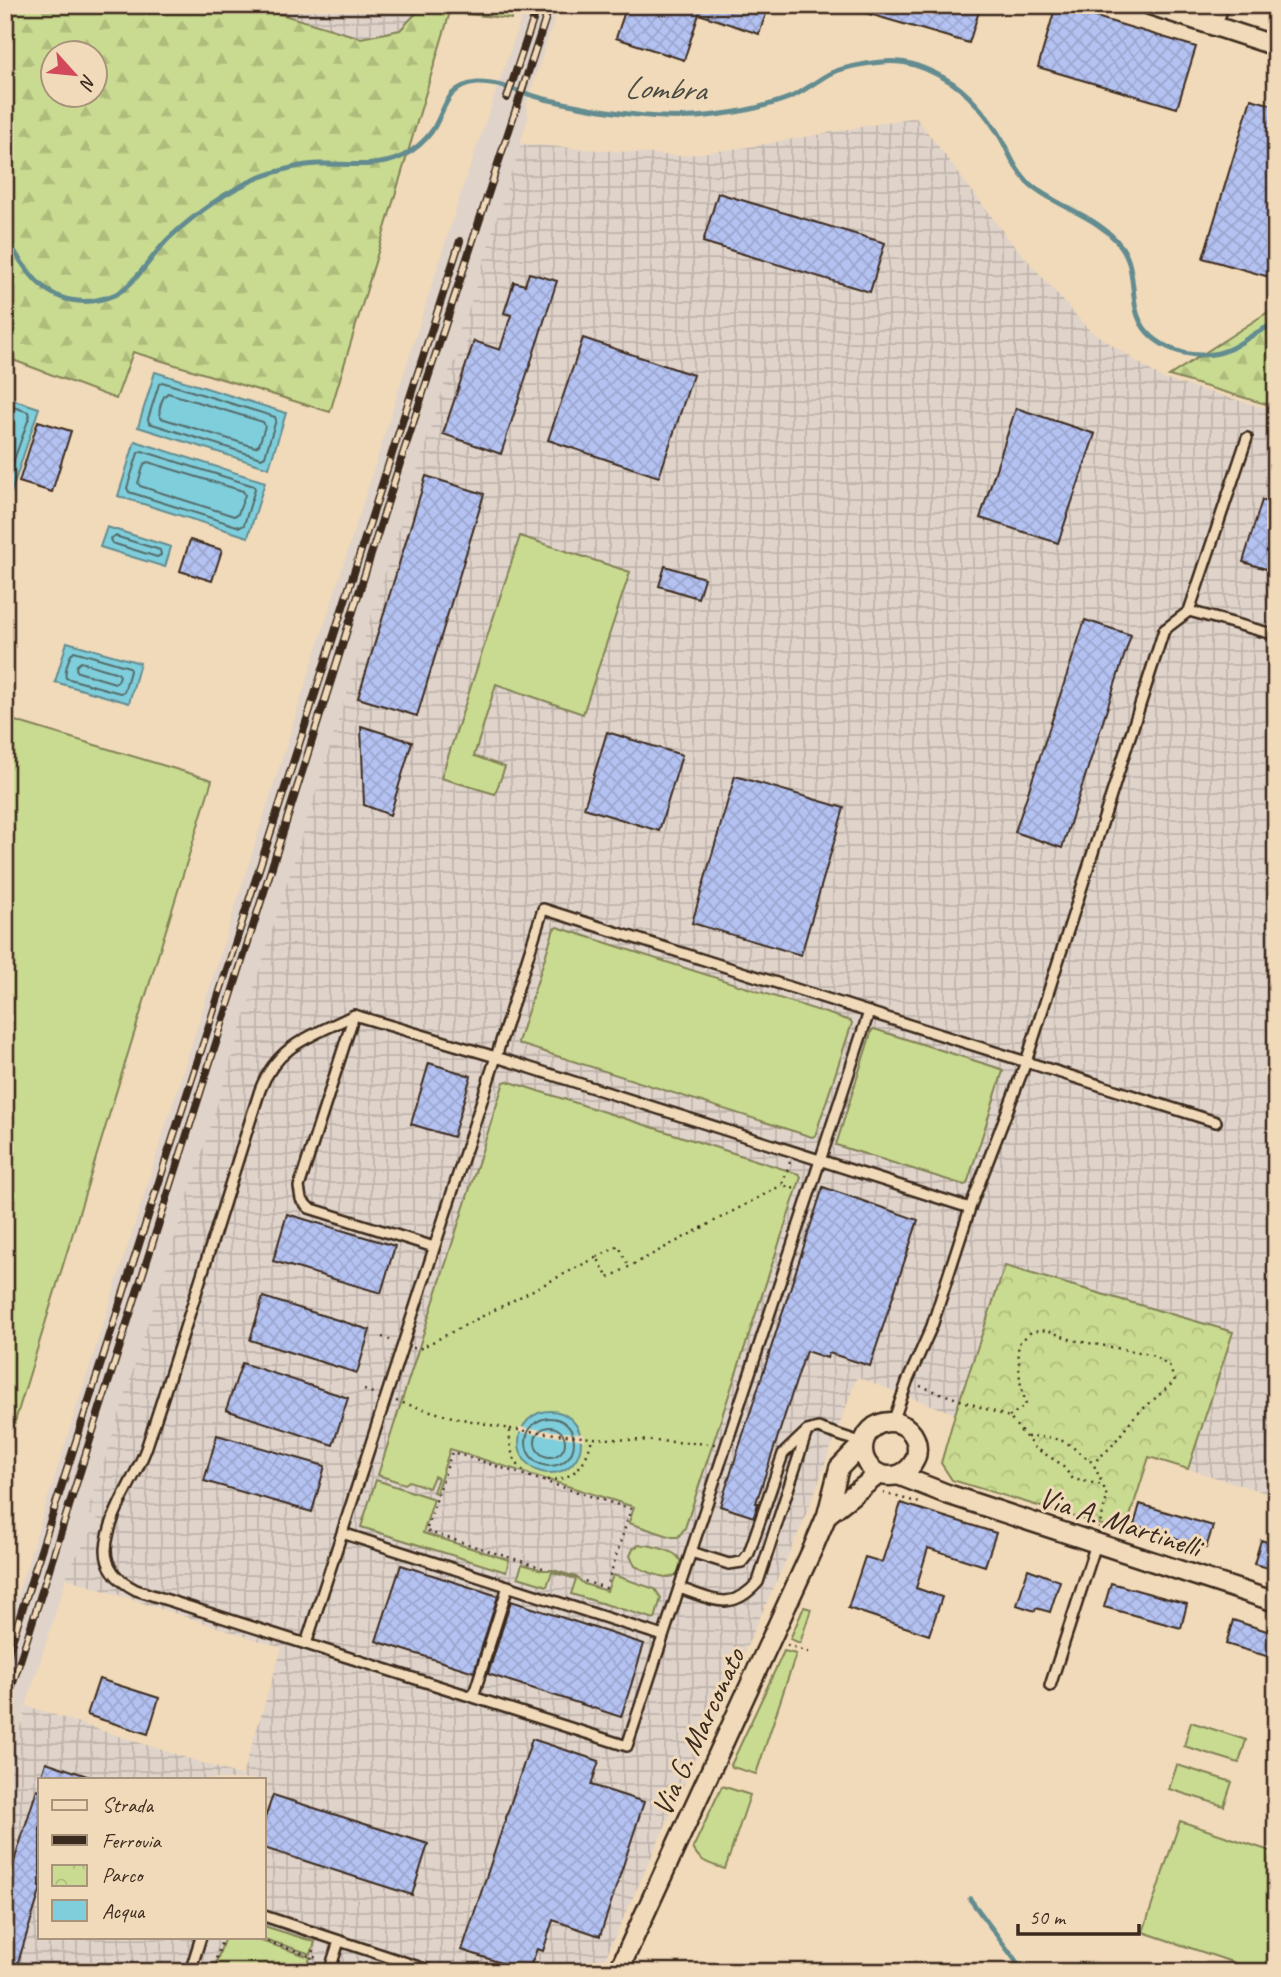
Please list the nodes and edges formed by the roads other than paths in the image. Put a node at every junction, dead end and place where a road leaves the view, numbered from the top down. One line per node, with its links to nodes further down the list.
1 (1150, 5): 3 (street)
2 (1219, 5): 3 (street)
3 (1212, 25): 4 (street)
4 (1276, 46)
5 (1247, 438): 6 (lane)
6 (1189, 611): 7 (lane); 11 (lane)
7 (1276, 635)
8 (869, 1012): 10 (lane); 11 (lane); 13 (lane)
9 (354, 1015): 10 (lane); 15 (lane); 31 (lane)
10 (496, 1057): 13 (lane); 15 (lane)
11 (1026, 1062): 12 (lane); 14 (lane)
12 (1216, 1122)
13 (820, 1160): 14 (lane); 26 (lane)
14 (970, 1208): 16 (lane)
15 (434, 1247): 24 (lane)
16 (893, 1422): 18 (street); 19 (street)
17 (807, 1432): 18 (lane); 26 (lane); 28 (lane)
18 (863, 1443): 21 (street); 23 (street, Via G. Marconato)
19 (915, 1459): 20 (street); 22 (street, Via A. Martinelli)
20 (898, 1475): 21 (street); 22 (street, Via A. Martinelli)
21 (879, 1483): 23 (street, Via G. Marconato)
22 (947, 1494): 25 (street, Via A. Martinelli)
23 (827, 1514): 40 (street, Via G. Marconato)
24 (342, 1533): 27 (lane); 31 (lane)
25 (1096, 1544): 29 (street, Via A. Martinelli); 32 (lane)
26 (691, 1552): 28 (lane)
27 (508, 1586): 30 (lane); 33 (lane)
28 (679, 1588): 30 (lane)
29 (1276, 1602)
30 (663, 1636): 33 (lane)
31 (306, 1644): 33 (lane)
32 (1050, 1686)
33 (472, 1697)
34 (266, 1917): 36 (lane)
35 (201, 1938): 38 (lane)
36 (339, 1941): 37 (lane); 39 (lane)
37 (330, 1967)
38 (190, 1972)
39 (434, 1972)
40 (618, 1972)

